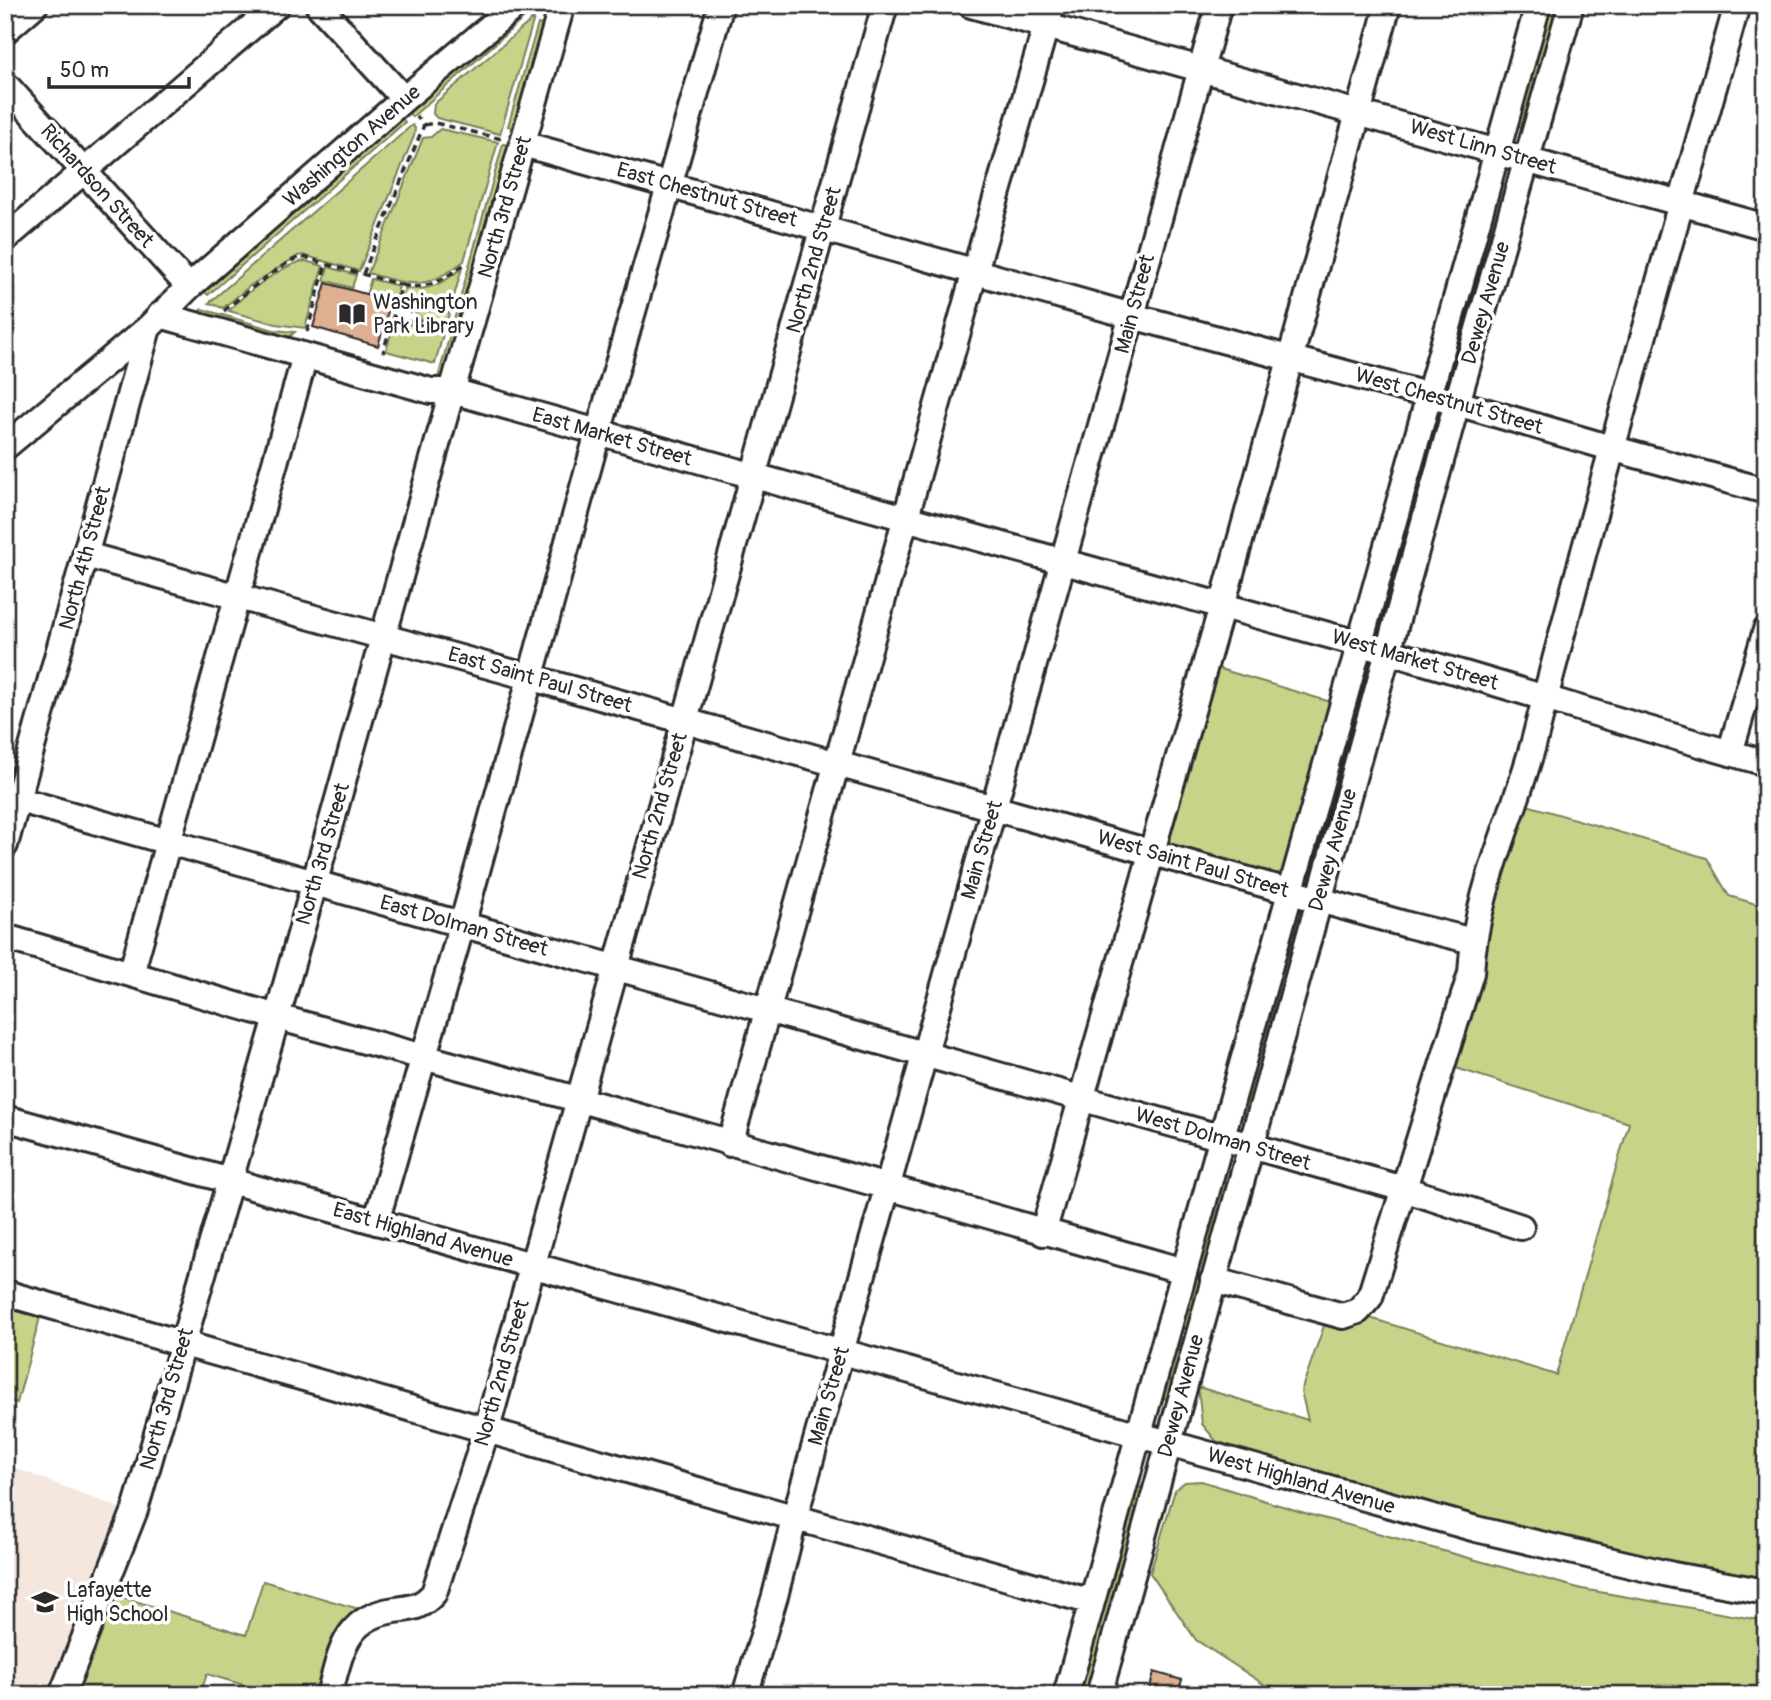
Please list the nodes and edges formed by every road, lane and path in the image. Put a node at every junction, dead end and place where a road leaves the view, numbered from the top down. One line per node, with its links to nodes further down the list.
1 (35, 5): 15 (street)
2 (277, 5): 24 (street)
3 (318, 5): 18 (street)
4 (516, 5): 18 (street, Washington Avenue)
5 (562, 5): 21 (street, North 3rd Street)
6 (722, 5): 25 (street)
7 (886, 5): 28 (street, North 2nd Street)
8 (971, 5): 14 (street, West Linn Street)
9 (1219, 5): 16 (street, Main Street)
10 (1388, 5): 19 (street)
11 (1538, 5): 22 (street, Dewey Avenue)
12 (1571, 5): 23 (street, Dewey Avenue)
13 (1737, 5): 26 (street)
14 (1049, 16): 16 (street, West Linn Street); 32 (street)
15 (5, 31)
16 (1201, 69): 19 (street, West Linn Street); 38 (street, Main Street)
17 (5, 84): 24 (street, Richardson Street)
18 (410, 108): 20 (path); 35 (street, Washington Avenue)
19 (1358, 112): 22 (street, West Linn Street); 45 (street)
20 (424, 125): 21 (path); 33 (path)
21 (512, 142): 25 (street, East Chestnut Street); 46 (street, North 3rd Street)
22 (1498, 150): 23 (street, West Linn Street); 47 (street, Dewey Avenue)
23 (1527, 159): 26 (street, West Linn Street); 48 (street, Dewey Avenue)
24 (83, 170): 29 (street); 35 (street, Richardson Street)
25 (670, 185): 28 (street, East Chestnut Street); 49 (street)
26 (1682, 202): 27 (street, West Linn Street); 51 (street)
27 (1766, 227)
28 (823, 228): 32 (street, East Chestnut Street); 52 (street, North 2nd Street)
29 (5, 239)
30 (466, 263): 34 (path)
31 (326, 264): 33 (path); 37 (path); 43 (path)
32 (975, 271): 38 (street, East Chestnut Street); 54 (street)
33 (363, 274): 34 (path)
34 (402, 285): 36 (path)
35 (189, 287): 40 (street)
36 (398, 297): 39 (path); 41 (path)
37 (223, 312)
38 (1132, 316): 45 (street, West Chestnut Street); 56 (street, Main Street)
39 (393, 317): 41 (path); 44 (path)
40 (154, 321): 43 (street, East Market Street); 50 (street); 55 (street, North 4th Street)
41 (424, 326): 42 (path)
42 (447, 332)
43 (306, 344): 46 (street, East Market Street); 57 (street)
44 (383, 353)
45 (1289, 356): 47 (street, West Chestnut Street); 58 (street)
46 (452, 391): 49 (street, East Market Street); 60 (street, North 3rd Street)
47 (1429, 395): 48 (street, West Chestnut Street); 61 (street, Dewey Avenue)
48 (1457, 402): 51 (street, West Chestnut Street); 62 (street, Dewey Avenue)
49 (598, 433): 52 (street, East Market Street); 63 (street)
50 (5, 447)
51 (1611, 448): 53 (street, West Chestnut Street); 64 (street)
52 (753, 477): 54 (street, East Market Street); 65 (street, North 2nd Street)
53 (1766, 491)
54 (905, 519): 56 (street, East Market Street); 68 (street)
55 (86, 555): 57 (street, East Saint Paul Street); 69 (street, North 4th Street)
56 (1064, 561): 58 (street, West Market Street); 70 (street, Main Street)
57 (238, 596): 60 (street, East Saint Paul Street); 71 (street)
58 (1222, 606): 61 (street, West Market Street); 73 (street)
59 (1766, 630): 66 (street)
60 (384, 636): 63 (street, East Saint Paul Street); 74 (street, North 3rd Street)
61 (1359, 643): 62 (street, West Market Street); 75 (street, Dewey Avenue)
62 (1389, 652): 64 (street, West Market Street); 76 (street, Dewey Avenue)
63 (529, 677): 65 (street, East Saint Paul Street); 77 (street)
64 (1545, 698): 66 (street, West Market Street); 79 (street)
65 (684, 721): 68 (street, East Saint Paul Street); 80 (street, North 2nd Street)
66 (1730, 752): 67 (street, West Market Street)
67 (1766, 762)
68 (836, 765): 70 (street, East Saint Paul Street); 82 (street)
69 (12, 798): 71 (street, East Dolman Street); 72 (street, North 4th Street)
70 (994, 808): 73 (street, West Saint Paul Street); 84 (street, Main Street)
71 (167, 842): 74 (street, East Dolman Street); 81 (street)
72 (5, 845)
73 (1150, 852): 75 (street, West Saint Paul Street); 86 (street)
74 (315, 883): 77 (street, East Dolman Street); 83 (street, North 3rd Street)
75 (1289, 891): 76 (street, West Saint Paul Street); 89 (street, Dewey Avenue)
76 (1319, 900): 79 (street, West Saint Paul Street); 91 (street, Dewey Avenue)
77 (462, 925): 80 (street, East Dolman Street); 85 (street)
78 (5, 937): 81 (street)
79 (1473, 941): 94 (street)
80 (615, 969): 82 (street, East Dolman Street); 87 (street, North 2nd Street)
81 (131, 974): 83 (street)
82 (767, 1011): 84 (street, East Dolman Street); 90 (street)
83 (277, 1017): 85 (street); 92 (street, North 3rd Street)
84 (924, 1055): 86 (street, West Dolman Street); 93 (street, Main Street)
85 (422, 1057): 87 (street); 95 (street)
86 (1080, 1098): 89 (street, West Dolman Street); 97 (street)
87 (577, 1099): 90 (street); 98 (street, North 2nd Street)
88 (5, 1118): 92 (street, East Highland Avenue)
89 (1221, 1139): 91 (street, West Dolman Street); 99 (street, Dewey Avenue)
90 (730, 1144): 93 (street)
91 (1250, 1147): 94 (street, West Dolman Street); 100 (street, Dewey Avenue)
92 (230, 1181): 95 (street, East Highland Avenue); 102 (street, North 3rd Street)
93 (887, 1188): 97 (street); 103 (street, Main Street)
94 (1404, 1189): 96 (street, West Dolman Street); 100 (street)
95 (376, 1222): 98 (street, East Highland Avenue)
96 (1521, 1227)
97 (1043, 1233): 99 (street)
98 (532, 1265): 103 (street, East Highland Avenue); 104 (street, North 2nd Street)
99 (1184, 1271): 105 (street, Dewey Avenue)
100 (1213, 1280): 106 (street, Dewey Avenue)
101 (5, 1293): 102 (street)
102 (182, 1345): 104 (street); 110 (street, North 3rd Street)
103 (841, 1353): 105 (street, West Highland Avenue); 107 (street, Main Street)
104 (486, 1432): 107 (street); 111 (street, North 2nd Street)
105 (1137, 1435): 106 (street, West Highland Avenue); 109 (street, Dewey Avenue)
106 (1167, 1444): 108 (street, West Highland Avenue); 114 (street, Dewey Avenue)
107 (795, 1516): 109 (street); 112 (street, Main Street)
108 (1766, 1592)
109 (1092, 1602): 113 (street, Dewey Avenue)
110 (62, 1695)
111 (329, 1695)
112 (744, 1695)
113 (1066, 1695)
114 (1099, 1695)

